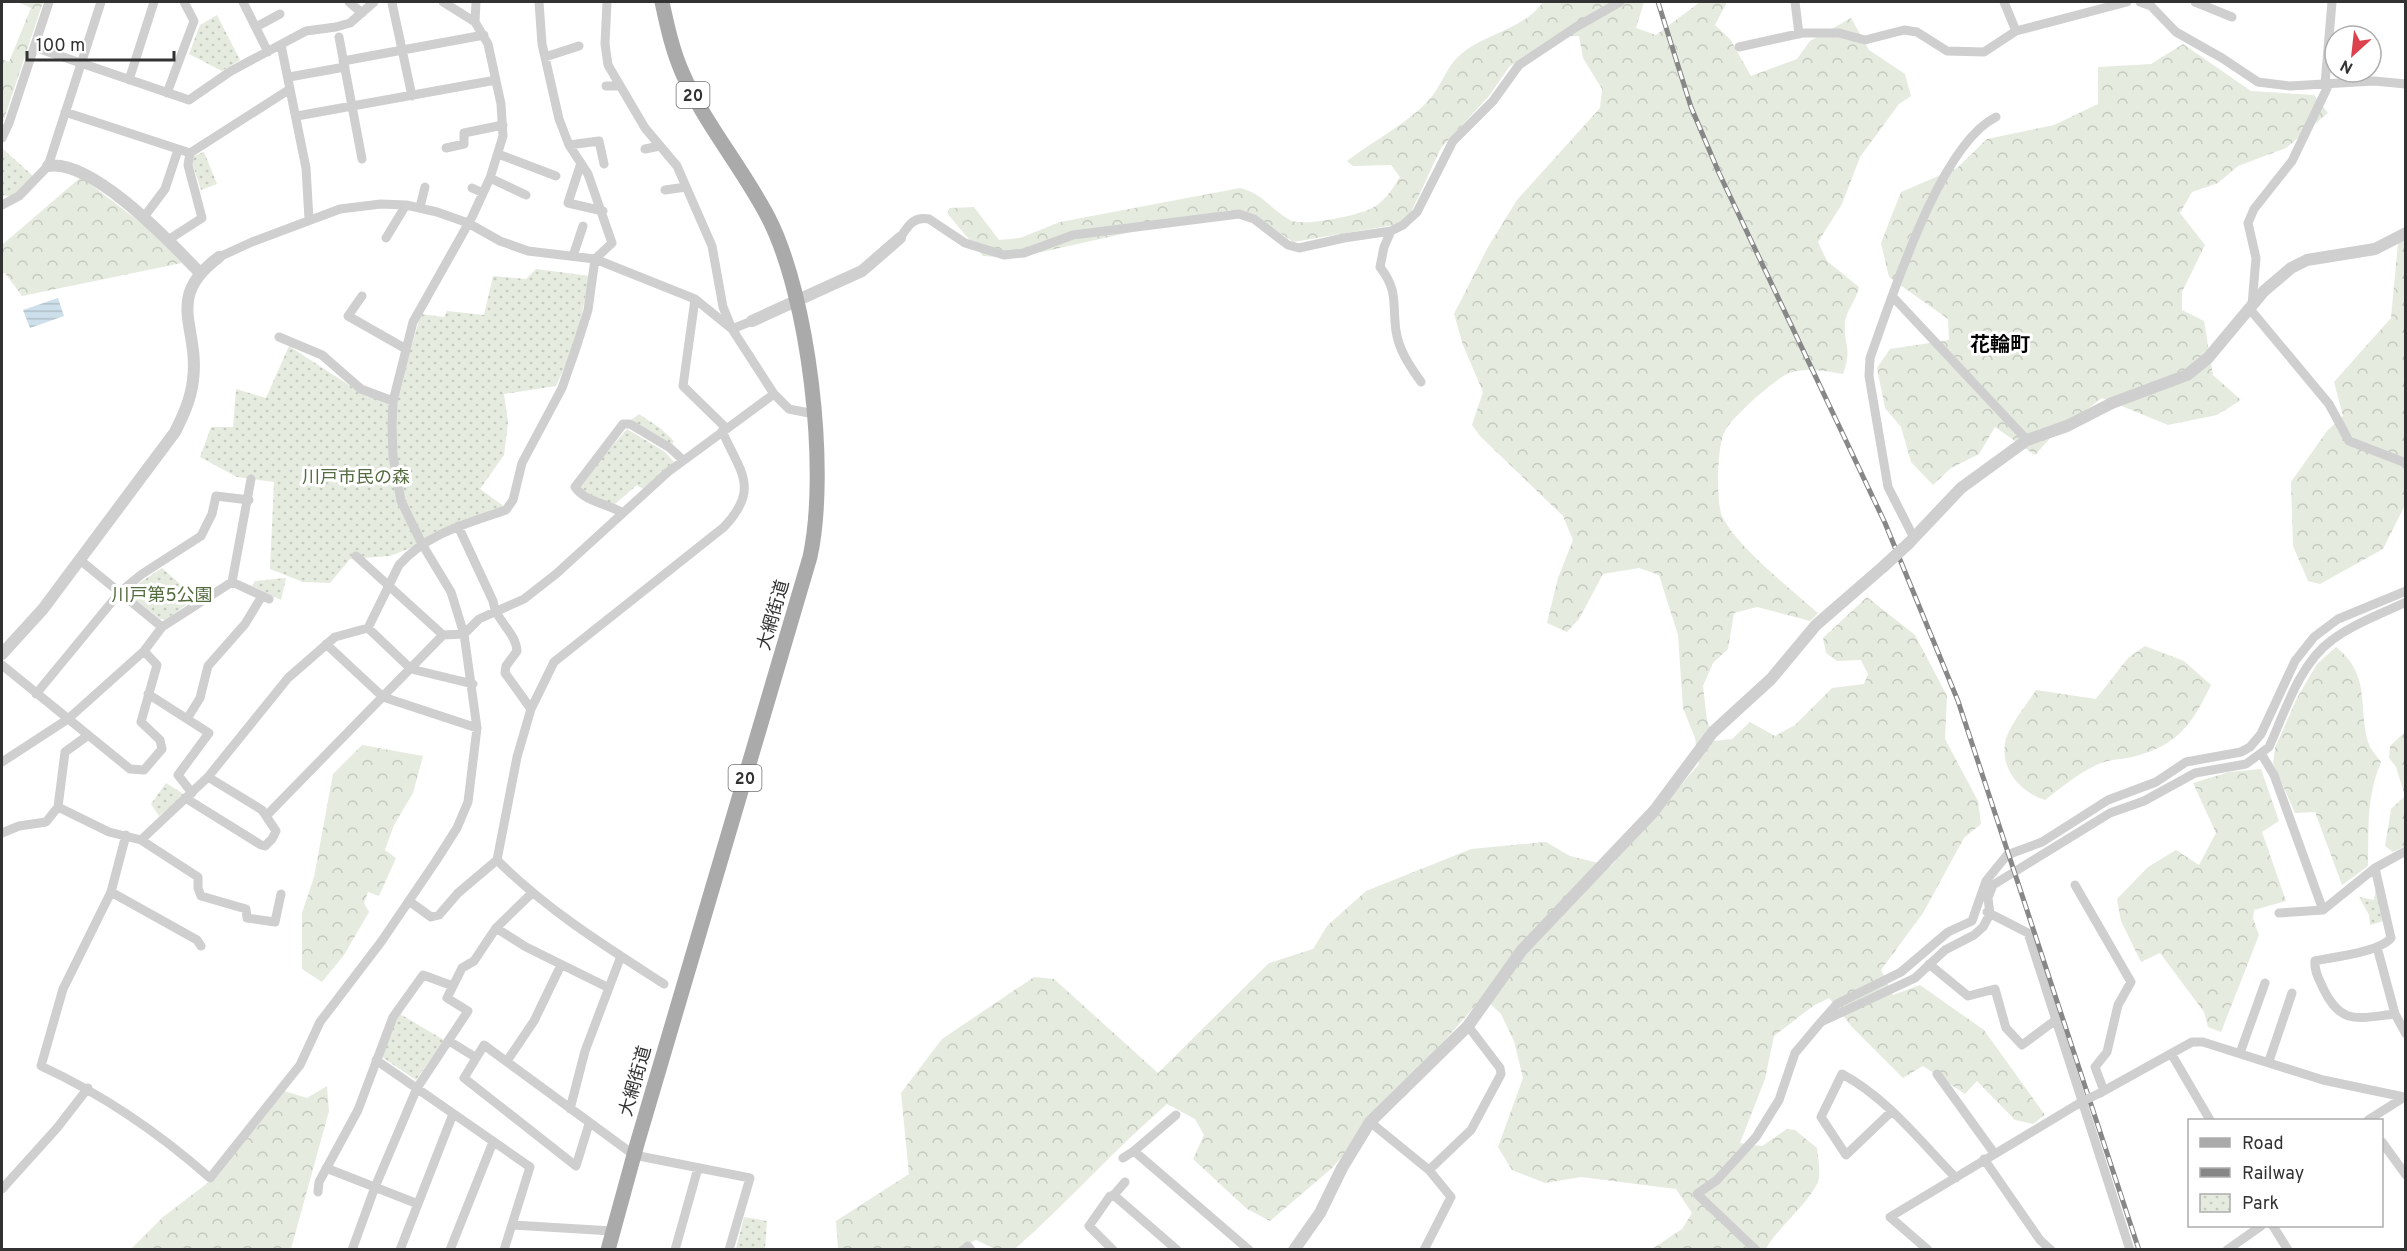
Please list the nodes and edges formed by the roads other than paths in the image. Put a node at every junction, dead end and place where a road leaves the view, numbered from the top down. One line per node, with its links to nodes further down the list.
1 (49, 2): 34 (street)
2 (101, 2): 39 (street)
3 (154, 2): 42 (street)
4 (184, 2): 50 (street)
5 (243, 2): 27 (street)
6 (349, 2): 22 (street)
7 (374, 2): 22 (street)
8 (443, 2): 25 (street)
9 (476, 2): 25 (street)
10 (539, 2): 38 (street)
11 (607, 2): 48 (street)
12 (662, 2): 97 (main road, 大網街道 / 20)
13 (1620, 2): 85 (street)
14 (1795, 2): 29 (street)
15 (2004, 2): 28 (street)
16 (2127, 2): 28 (street)
17 (2140, 2): 21 (street)
18 (2195, 2): 24 (street)
19 (2332, 2): 26 (street)
20 (392, 3): 36 (street)
21 (2154, 4): 45 (street)
22 (362, 13): 32 (street)
23 (280, 14): 27 (street)
24 (2232, 17)
25 (475, 22): 30 (street)
26 (2331, 24)
27 (256, 27): 37 (street)
28 (2016, 31): 29 (street)
29 (1799, 34): 35 (street)
30 (484, 35): 36 (street); 43 (street)
31 (339, 37): 40 (street)
32 (281, 45): 37 (street); 41 (street)
33 (579, 46): 38 (street)
34 (34, 47): 39 (street); 57 (street)
35 (1739, 47)
36 (402, 50): 40 (street); 51 (street)
37 (268, 52): 50 (street)
38 (545, 57): 58 (street)
39 (81, 64): 42 (street); 53 (street)
40 (344, 64): 41 (street); 52 (street)
41 (288, 77): 49 (street)
42 (129, 80): 50 (street)
43 (496, 80): 51 (street); 56 (street)
44 (2383, 82): 46 (street)
45 (2327, 84): 98 (street)
46 (2406, 84)
47 (606, 86): 48 (street)
48 (619, 86): 59 (street)
49 (291, 89): 54 (street); 63 (street)
50 (167, 93)
51 (412, 96): 52 (street)
52 (352, 107): 54 (street); 65 (street)
53 (65, 112): 62 (street); 68 (street)
54 (297, 116): 82 (street)
55 (1996, 117): 95 (street)
56 (503, 125): 60 (street); 64 (street)
57 (2, 138)
58 (569, 145): 66 (street); 67 (street)
59 (660, 146): 61 (street); 72 (street)
60 (446, 148)
61 (645, 149)
62 (178, 150): 63 (street); 81 (street)
63 (190, 153): 89 (street)
64 (498, 154): 69 (street); 70 (street)
65 (362, 159)
66 (580, 163): 80 (street); 80 (street)
67 (604, 164)
68 (48, 165): 78 (street); 81 (street)
69 (556, 176)
70 (489, 178): 75 (street); 76 (street)
71 (425, 187): 79 (street)
72 (686, 187): 74 (street); 100 (street)
73 (472, 188): 75 (street)
74 (664, 190)
75 (483, 193): 83 (street)
76 (526, 195)
77 (406, 205): 79 (street); 82 (street); 87 (street)
78 (2, 206)
79 (420, 207): 83 (street)
80 (603, 211): 92 (street)
81 (144, 218): 89 (street)
82 (309, 219): 91 (street)
83 (468, 223): 90 (street); 102 (street)
84 (583, 226): 90 (street)
85 (1391, 231): 88 (street); 103 (street)
86 (2406, 233): 98 (street)
87 (386, 238)
88 (900, 238): 97 (street)
89 (168, 240): 93 (street)
90 (573, 256): 92 (street)
91 (219, 257): 93 (street)
92 (595, 259): 96 (street); 114 (street)
93 (200, 273): 118 (street)
94 (362, 296): 102 (street)
95 (1893, 297): 108 (street); 115 (street)
96 (695, 299): 100 (street); 107 (street)
97 (796, 299): 99 (street); 106 (main road, 大網街道 / 20)
98 (2250, 307): 108 (street); 110 (street)
99 (752, 321): 100 (street)
100 (732, 329): 104 (street)
101 (279, 337): 105 (street)
102 (406, 349): 105 (street)
103 (1421, 382)
104 (774, 394): 106 (street); 107 (street)
105 (393, 401): 116 (street)
106 (814, 414): 205 (main road, 大網街道 / 20)
107 (724, 430): 109 (street); 138 (street)
108 (2027, 440): 115 (street)
109 (683, 460): 113 (street); 113 (street)
110 (2406, 463)
111 (251, 479): 112 (street)
112 (249, 500): 119 (street); 122 (street)
113 (623, 513): 124 (street)
114 (459, 526): 116 (street); 124 (street)
115 (1911, 540): 178 (street, bridge)
116 (422, 544): 120 (street); 127 (street)
117 (356, 556): 120 (street)
118 (80, 560): 122 (street); 131 (street)
119 (232, 582): 125 (street); 140 (street)
120 (390, 585): 126 (street); 128 (street)
121 (2406, 591): 160 (street)
122 (120, 592): 125 (street); 135 (street)
123 (2406, 602): 143 (street)
124 (494, 612): 127 (street); 138 (street)
125 (162, 627): 130 (street)
126 (368, 627): 129 (street); 133 (street)
127 (464, 634): 128 (street); 134 (street)
128 (443, 635): 133 (street)
129 (326, 644): 137 (street); 145 (street)
130 (144, 651): 136 (street); 139 (street)
131 (2, 654)
132 (2, 665): 135 (street)
133 (411, 669): 134 (street); 137 (street)
134 (473, 684): 141 (street)
135 (36, 694): 139 (street)
136 (148, 694): 140 (street); 142 (street)
137 (383, 697): 141 (street); 148 (street)
138 (531, 709): 153 (street)
139 (68, 719): 142 (street); 144 (street)
140 (187, 719): 146 (street)
141 (477, 728): 159 (street)
142 (87, 736): 147 (street)
143 (2262, 755): 161 (street); 163 (street)
144 (2, 762)
145 (208, 777): 146 (street); 148 (street)
146 (189, 796): 148 (street); 151 (street)
147 (58, 807): 149 (street); 150 (street)
148 (267, 814)
149 (2, 833)
150 (126, 835): 151 (street); 156 (street)
151 (141, 840): 157 (street)
152 (2406, 851): 154 (street)
153 (496, 860): 158 (street); 159 (street)
154 (2375, 868): 161 (street); 166 (street)
155 (2075, 885): 190 (street)
156 (111, 892): 165 (street); 188 (street)
157 (281, 894)
158 (531, 894): 164 (street); 167 (street)
159 (409, 901): 188 (street)
160 (1978, 908): 163 (street); 177 (street)
161 (2324, 910): 162 (street)
162 (2279, 913)
163 (1990, 914): 168 (street); 176 (street)
164 (496, 928): 169 (street); 172 (street)
165 (201, 946)
166 (2377, 947): 175 (street); 175 (street)
167 (621, 956): 171 (street); 173 (street)
168 (1929, 964): 176 (street); 177 (street)
169 (561, 965): 173 (street); 185 (street)
170 (2265, 983): 181 (street)
171 (664, 984)
172 (453, 986): 180 (street); 184 (street)
173 (607, 987): 193 (street)
174 (2292, 993): 186 (street)
175 (2395, 1014): 179 (street)
176 (2057, 1019): 192 (street)
177 (1821, 1022): 237 (street)
178 (1468, 1026): 199 (street); 211 (street)
179 (2406, 1034)
180 (449, 1041): 183 (street); 189 (street)
181 (2240, 1053): 182 (street); 186 (street)
182 (2172, 1055): 190 (street); 197 (street)
183 (475, 1058): 185 (street); 200 (street)
184 (376, 1060): 189 (street); 208 (street)
185 (507, 1061): 193 (street)
186 (2269, 1061): 191 (street)
187 (1937, 1074): 204 (street)
188 (88, 1088): 215 (street)
189 (417, 1088): 195 (street); 214 (street)
190 (2102, 1092): 192 (street, bridge)
191 (2405, 1097): 198 (street)
192 (2083, 1101): 204 (street); 240 (street)
193 (570, 1109): 200 (street)
194 (1892, 1111): 194 (street); 212 (street)
195 (453, 1113): 201 (street); 218 (street)
196 (1176, 1115): 203 (street)
197 (2209, 1119)
198 (2370, 1119)
199 (1370, 1122): 211 (street); 235 (street)
200 (589, 1124): 205 (street)
201 (493, 1142): 219 (street); 225 (street)
202 (2383, 1143): 210 (street)
203 (1134, 1150): 206 (street); 234 (street)
204 (1994, 1153): 207 (street)
205 (634, 1155): 209 (street); 222 (main road, 大網街道 / 20)
206 (1123, 1158)
207 (1984, 1159): 212 (street); 239 (street)
208 (326, 1167): 214 (street); 216 (street)
209 (698, 1168): 228 (street); 229 (street)
210 (2404, 1169)
211 (1429, 1170): 236 (street)
212 (1956, 1178): 238 (street)
213 (1125, 1182): 217 (street)
214 (375, 1187): 218 (street); 223 (street)
215 (2, 1190)
216 (318, 1192)
217 (1113, 1196): 232 (street); 233 (street)
218 (418, 1204): 224 (street)
219 (513, 1225): 222 (street); 226 (street)
220 (2260, 1227): 241 (street)
221 (2274, 1227): 242 (street)
222 (612, 1231): 227 (main road, 大網街道 / 20)
223 (352, 1250)
224 (400, 1250)
225 (450, 1250)
226 (504, 1250)
227 (608, 1250)
228 (675, 1250)
229 (729, 1250)
230 (963, 1250): 231 (street)
231 (971, 1250)
232 (1113, 1250)
233 (1177, 1250)
234 (1249, 1250)
235 (1294, 1250)
236 (1424, 1250)
237 (1756, 1250)
238 (1928, 1250)
239 (2051, 1250)
240 (2130, 1250)
241 (2227, 1250)
242 (2288, 1250)

